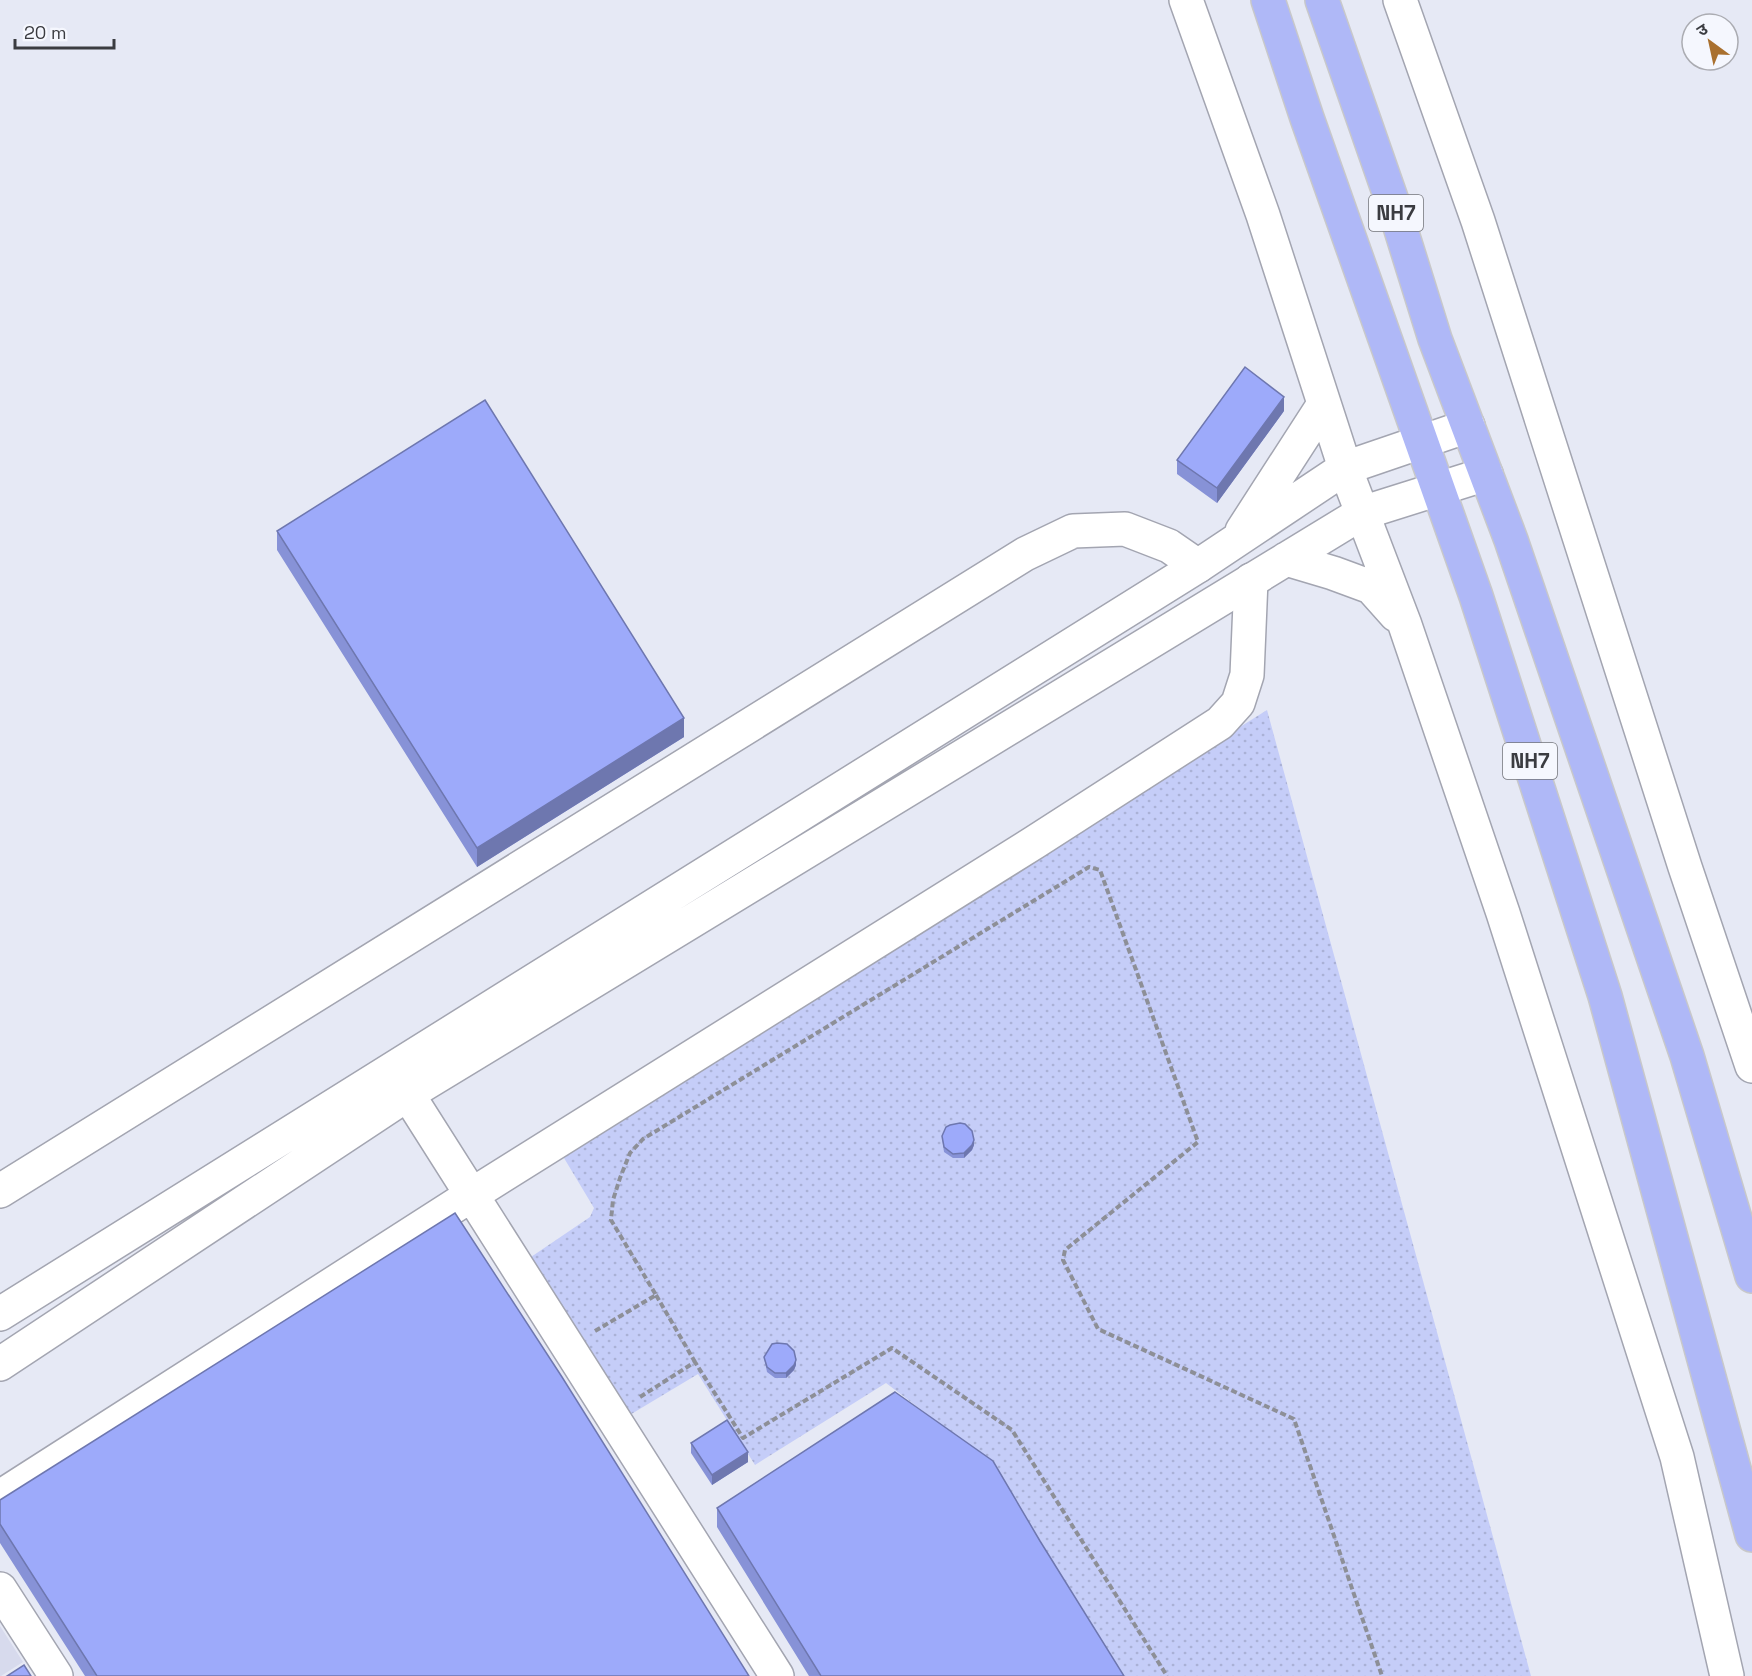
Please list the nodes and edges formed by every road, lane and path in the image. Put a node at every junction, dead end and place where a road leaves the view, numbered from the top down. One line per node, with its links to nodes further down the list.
1 (1186, 0): 5 (street)
2 (1268, 0): 7 (highway, NH7)
3 (1322, 0): 6 (highway, NH7)
4 (1400, 0): 17 (street)
5 (1324, 404): 8 (street); 12 (street)
6 (1468, 426): 7 (street); 9 (highway, NH7)
7 (1422, 441): 8 (street); 10 (highway, NH7)
8 (1345, 468): 11 (street); 12 (street)
9 (1486, 474): 10 (street); 21 (highway, NH7)
10 (1439, 490): 11 (street); 29 (highway, NH7)
11 (1362, 513): 13 (street); 16 (street)
12 (1236, 540): 14 (street)
13 (1286, 559): 15 (street); 16 (street)
14 (1198, 566): 18 (street); 19 (street)
15 (1251, 580): 18 (street); 20 (street)
16 (1405, 625): 35 (street)
17 (1752, 1066)
18 (400, 1082): 20 (street); 23 (street); 26 (street)
19 (0, 1191)
20 (473, 1194): 24 (street); 28 (street)
21 (1752, 1276)
22 (656, 1295): 24 (path); 25 (path); 34 (path)
23 (0, 1314)
24 (569, 1347): 27 (street)
25 (695, 1362): 27 (path); 33 (path)
26 (0, 1364)
27 (612, 1414): 32 (street)
28 (0, 1497)
29 (1752, 1535)
30 (0, 1589): 31 (street)
31 (56, 1676)
32 (777, 1676)
33 (1167, 1676)
34 (1382, 1676)
35 (1727, 1676)

